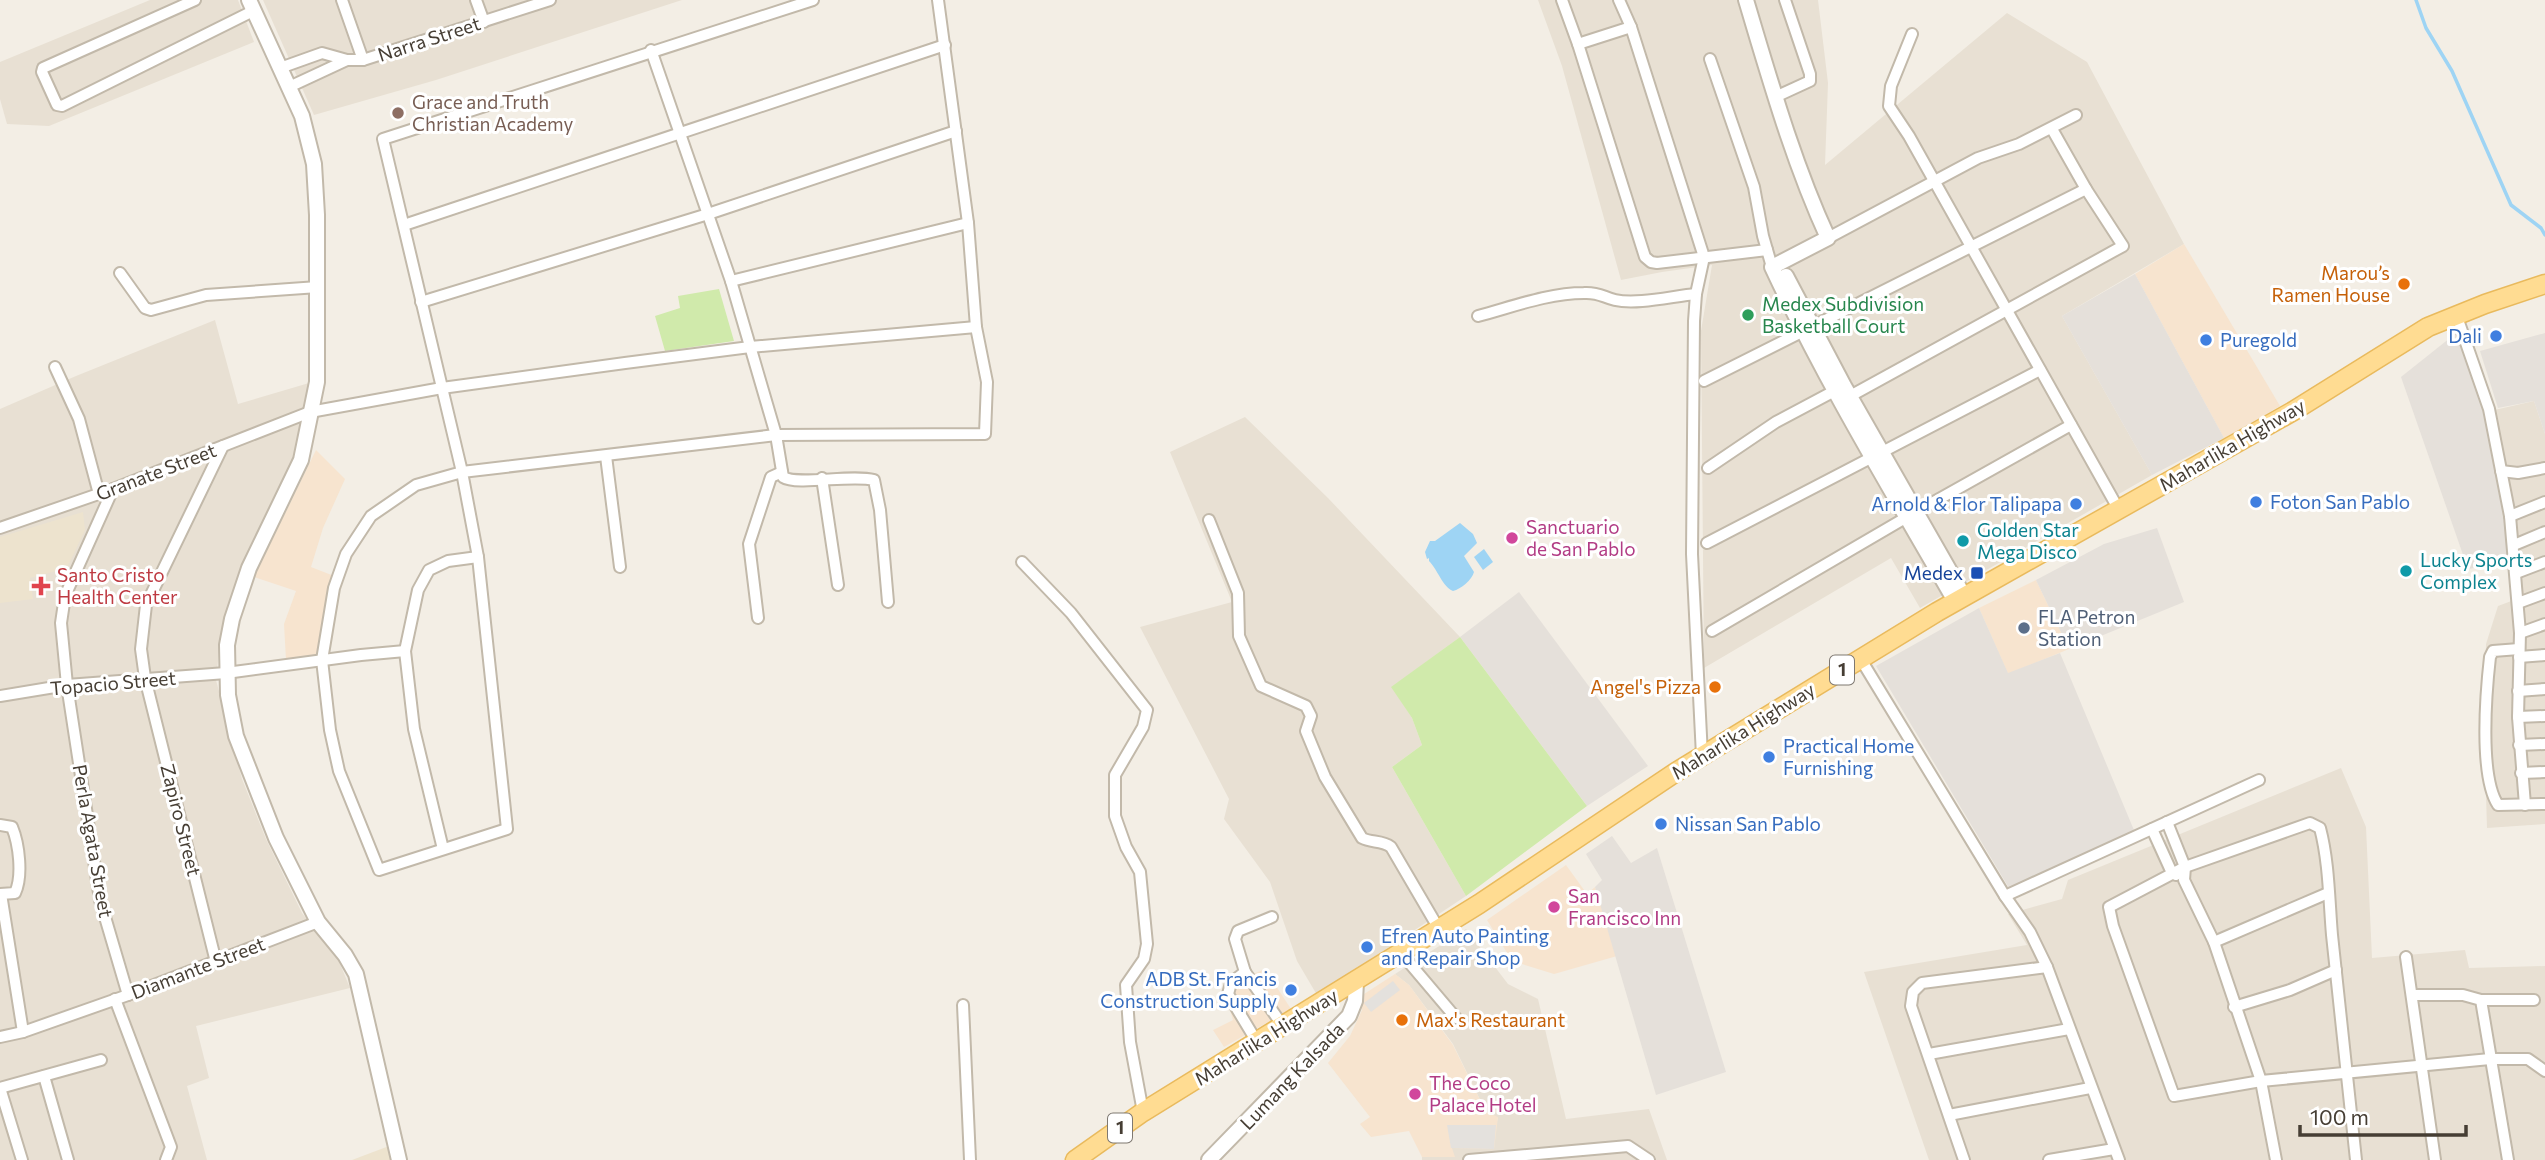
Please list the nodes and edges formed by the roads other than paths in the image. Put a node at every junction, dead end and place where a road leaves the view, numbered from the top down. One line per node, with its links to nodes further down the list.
1 (195, 0): 11 (street)
2 (342, 0): 20 (street)
3 (476, 0): 12 (street)
4 (550, 0): 12 (street, Narra Street)
5 (813, 0): 17 (street)
6 (938, 0): 16 (street)
7 (1562, 0): 15 (street)
8 (1619, 0): 13 (street)
9 (1746, 0): 23 (street)
10 (1784, 0): 23 (street)
11 (251, 6): 21 (street)
12 (484, 22): 20 (street, Narra Street)
13 (1631, 27): 15 (street); 35 (street)
14 (1912, 34): 28 (street)
15 (1578, 44): 35 (street)
16 (945, 45): 26 (street); 27 (street)
17 (651, 50): 27 (street); 32 (street)
18 (1710, 59): 36 (street)
19 (347, 60): 20 (street, Narra Street); 21 (street, Narra Street); 22 (street, Narra Street)
20 (363, 60)
21 (280, 68): 22 (street)
22 (289, 87): 40 (street)
23 (1775, 97): 33 (street)
24 (2076, 115): 25 (street)
25 (2052, 129): 28 (street); 29 (street)
26 (956, 131): 30 (street); 31 (street)
27 (679, 132): 30 (street); 32 (street)
28 (1933, 182): 33 (street); 34 (street)
29 (2086, 189): 34 (street); 43 (street)
30 (708, 214): 38 (street); 42 (street)
31 (968, 223): 38 (street); 46 (street)
32 (404, 225): 42 (street)
33 (1828, 238): 36 (street)
34 (1972, 248): 43 (street); 47 (street)
35 (1704, 257): 36 (street); 41 (street)
36 (1772, 259): 47 (street)
37 (120, 273): 40 (street)
38 (731, 281): 48 (street)
39 (2543, 285): 44 (main road, Maharlika Highway / 1)
40 (317, 286): 54 (street)
41 (1696, 294): 45 (street); 106 (street)
42 (421, 302): 52 (street)
43 (2007, 310): 50 (street); 53 (street)
44 (2456, 314): 62 (street); 69 (main road, Maharlika Highway / 1)
45 (1478, 316)
46 (976, 327): 48 (street, Granate Street); 56 (street)
47 (1807, 328): 51 (street); 53 (street)
48 (750, 347): 52 (street, Granate Street); 56 (street)
49 (55, 367): 67 (street)
50 (2040, 370): 55 (street); 58 (street)
51 (1704, 381)
52 (442, 388): 54 (street, Granate Street); 63 (street)
53 (1842, 394): 58 (street); 60 (street)
54 (310, 412): 57 (street, Granate Street); 96 (street)
55 (2071, 425): 69 (street); 70 (street)
56 (776, 435): 59 (street); 64 (street)
57 (223, 446): 66 (street, Granate Street); 97 (street, Zapiro Street)
58 (1878, 455): 70 (street); 75 (street)
59 (606, 456): 63 (street); 80 (street)
60 (1708, 468)
61 (2545, 468): 62 (street)
62 (2501, 471): 71 (street)
63 (462, 472): 77 (street); 95 (street)
64 (782, 472): 65 (street); 87 (street)
65 (822, 478): 82 (street); 85 (street)
66 (113, 489): 67 (street, Granate Street); 98 (street, Perla Agata Street)
67 (99, 494): 73 (street, Granate Street)
68 (2545, 502): 71 (street)
69 (2119, 510): 84 (main road, Maharlika Highway / 1)
70 (1912, 514): 84 (street); 89 (street)
71 (2510, 516): 76 (street)
72 (1209, 520): 124 (street)
73 (0, 528)
74 (2545, 532): 76 (street)
75 (1707, 543)
76 (2514, 545): 81 (street)
77 (478, 557): 91 (street); 115 (street)
78 (1022, 562): 158 (street)
79 (2545, 562): 81 (street)
80 (620, 567)
81 (2516, 573): 86 (street)
82 (838, 585)
83 (2545, 593): 86 (street)
84 (1959, 598): 94 (main road, Maharlika Highway / 1)
85 (888, 602)
86 (2518, 603): 90 (street)
87 (758, 618)
88 (2545, 624): 90 (street)
89 (1712, 631)
90 (2520, 634): 92 (street)
91 (405, 651): 95 (street, Topacio Street); 115 (street)
92 (2519, 653): 93 (street); 100 (street); 111 (street)
93 (2545, 655)
94 (1860, 659): 106 (main road, Maharlika Highway / 1); 121 (street)
95 (322, 660): 96 (street, Topacio Street); 115 (street)
96 (226, 673): 97 (street, Topacio Street); 123 (street)
97 (145, 678): 98 (street, Topacio Street); 128 (street, Zapiro Street)
98 (66, 685): 101 (street, Topacio Street); 135 (street, Perla Agata Street)
99 (2545, 690): 100 (street)
100 (2518, 691): 103 (street)
101 (0, 696)
102 (2545, 716): 103 (street)
103 (2518, 717): 105 (street)
104 (2545, 744): 105 (street)
105 (2519, 745): 108 (street)
106 (1702, 756): 124 (main road, Maharlika Highway / 1)
107 (2545, 772): 108 (street)
108 (2522, 773): 111 (street)
109 (2259, 780): 112 (street)
110 (2545, 804): 111 (street)
111 (2525, 805)
112 (2167, 822): 114 (street); 116 (street)
113 (0, 825): 120 (street)
114 (2152, 829): 117 (street); 121 (street)
115 (443, 849)
116 (2185, 867): 117 (street); 118 (street); 119 (street)
117 (2172, 873): 118 (street); 155 (street)
118 (2184, 880): 125 (street)
119 (2328, 892): 125 (street); 132 (street)
120 (0, 894): 130 (street)
121 (2005, 896): 131 (street)
122 (1272, 917): 133 (street)
123 (318, 922): 128 (street, Diamante Street); 164 (street)
124 (1439, 929): 126 (main road, Maharlika Highway / 1)
125 (2214, 942): 141 (street)
126 (1401, 953): 134 (main road, Maharlika Highway / 1); 142 (street)
127 (2406, 957): 136 (street)
128 (216, 962): 135 (street, Diamante Street)
129 (0, 965): 130 (street)
130 (13, 965): 145 (street)
131 (2047, 967): 144 (street); 148 (street)
132 (2336, 970): 141 (street); 153 (street)
133 (1245, 972): 143 (street); 147 (street)
134 (1356, 982): 143 (main road, Maharlika Highway / 1); 167 (street, Lumang Kalsada)
135 (128, 995): 137 (street, Diamante Street)
136 (2412, 995): 138 (street); 151 (street)
137 (115, 999): 145 (street, Diamante Street); 163 (street)
138 (2481, 1000): 139 (street); 149 (street)
139 (2534, 1000)
140 (964, 1005): 165 (street)
141 (2234, 1007): 155 (street)
142 (1456, 1018)
143 (1283, 1026): 147 (main road, Maharlika Highway / 1)
144 (2069, 1030): 148 (street); 157 (street)
145 (23, 1032): 146 (street, Diamante Street)
146 (0, 1037)
147 (1257, 1042): 158 (main road, Maharlika Highway / 1)
148 (1928, 1054): 159 (street)
149 (2490, 1059): 151 (street); 152 (street); 176 (street)
150 (101, 1060): 154 (street)
151 (2422, 1066): 153 (street); 175 (street)
152 (2545, 1071)
153 (2347, 1074): 155 (street); 174 (street)
154 (44, 1076): 156 (street); 162 (street)
155 (2261, 1082): 173 (street)
156 (0, 1088): 161 (street)
157 (2090, 1088): 159 (street); 160 (street)
158 (1143, 1112): 166 (main road, Maharlika Highway / 1)
159 (1949, 1115): 170 (street)
160 (2114, 1149): 171 (street); 172 (street)
161 (22, 1160)
162 (68, 1160)
163 (166, 1160)
164 (399, 1160)
165 (970, 1160)
166 (1075, 1160)
167 (1209, 1160)
168 (1469, 1160): 169 (street)
169 (1649, 1160)
170 (1964, 1160)
171 (2049, 1160)
172 (2119, 1160)
173 (2276, 1160)
174 (2356, 1160)
175 (2435, 1160)
176 (2508, 1160)

